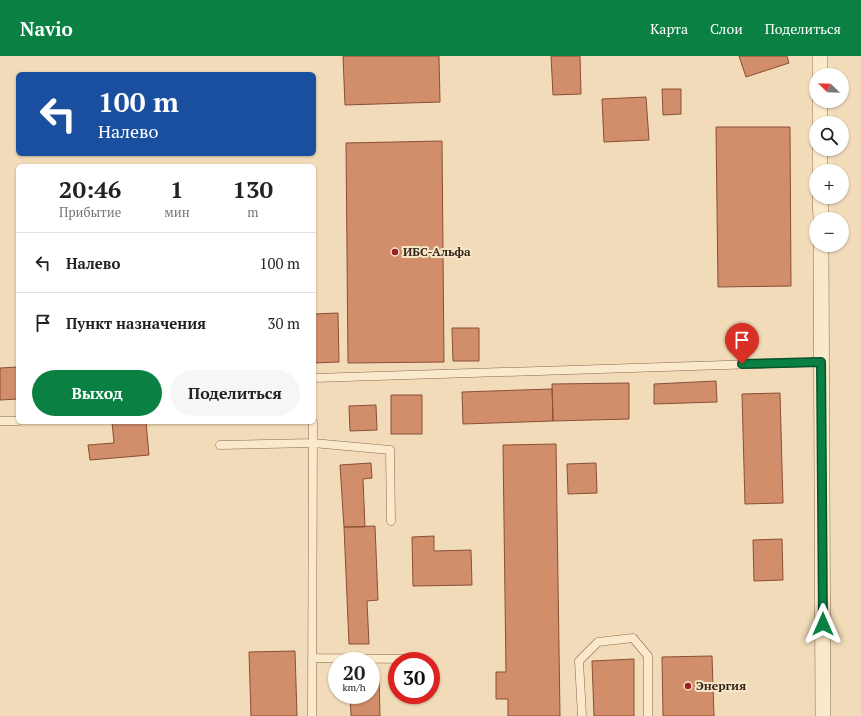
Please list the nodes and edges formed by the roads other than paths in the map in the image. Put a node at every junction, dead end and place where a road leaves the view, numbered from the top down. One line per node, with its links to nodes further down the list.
1 (820, 56): 2 (street)
2 (820, 68)
3 (821, 252): 4 (street)
4 (821, 362): 5 (lane); 17 (street)
5 (316, 378)
6 (0, 421): 7 (lane)
7 (16, 421)
8 (312, 424): 9 (lane)
9 (313, 443): 10 (lane); 11 (lane); 12 (lane)
10 (220, 445)
11 (391, 521)
12 (312, 658): 13 (lane); 14 (lane)
13 (388, 659)
14 (312, 716)
15 (582, 716): 16 (lane)
16 (648, 716)
17 (823, 716)

